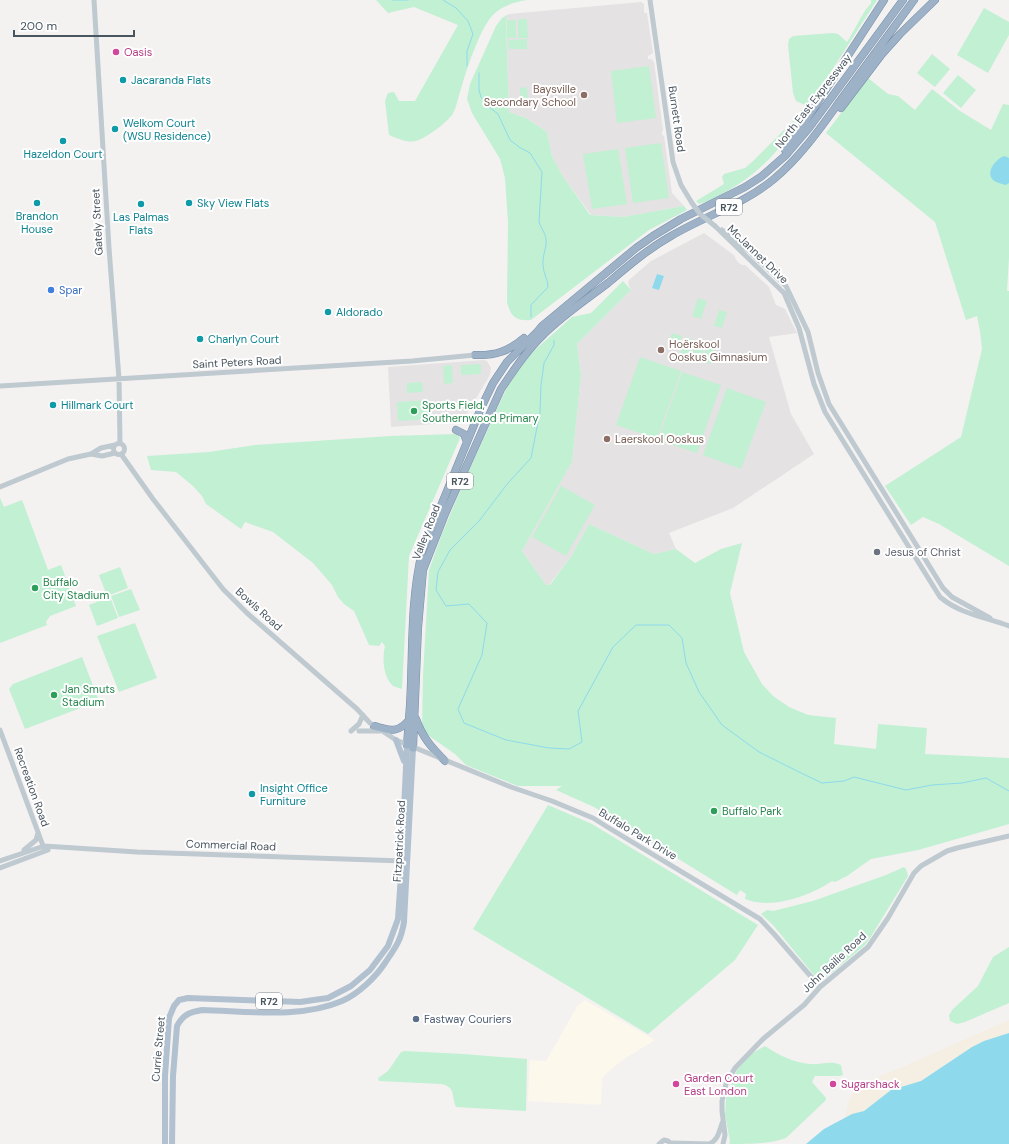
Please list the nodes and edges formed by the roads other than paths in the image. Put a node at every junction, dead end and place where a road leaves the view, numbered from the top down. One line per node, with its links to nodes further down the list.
1 (94, 0): 17 (street, Gately Street)
2 (650, 0): 9 (street, Burnett Road, bridge)
3 (884, 0): 8 (highway)
4 (903, 0): 8 (highway, North East Expressway / R72)
5 (914, 0): 7 (highway, North East Expressway / R72)
6 (934, 0): 7 (highway)
7 (820, 128): 12 (highway, North East Expressway / R72)
8 (777, 162): 13 (highway, North East Expressway / R72)
9 (715, 226): 10 (street, McJannet Drive); 11 (street, McJannet Drive)
10 (738, 242): 11 (street); 14 (street, McJannet Drive)
11 (744, 254): 14 (street, McJannet Drive)
12 (626, 268): 19 (highway, Valley Road / R72)
13 (604, 275): 15 (highway, Valley Road / R72)
14 (790, 300): 27 (street, McJannet Drive); 27 (street, McJannet Drive)
15 (542, 326): 16 (highway); 21 (highway, Valley Road / R72)
16 (475, 355): 17 (street, Saint Peters Road)
17 (119, 379): 18 (street, Saint Peters Road); 23 (street, Gately Street)
18 (0, 386)
19 (497, 398): 21 (highway); 30 (highway, Valley Road / R72)
20 (456, 430): 22 (highway)
21 (472, 431): 22 (highway, Valley Road / R72)
22 (467, 442): 31 (highway, Valley Road / R72)
23 (117, 444): 24 (street); 25 (street); 25 (street)
24 (91, 454): 25 (street); 26 (street)
25 (118, 454): 29 (street, Bowls Road)
26 (0, 487)
27 (996, 621): 28 (street, McJannet Drive)
28 (1009, 626)
29 (363, 715): 32 (street, Bowls Road); 34 (street)
30 (414, 715): 38 (highway, Valley Road / R72); 39 (highway)
31 (409, 720): 32 (highway); 38 (highway, Valley Road / R72)
32 (374, 726): 36 (street, Bowls Road)
33 (0, 730): 41 (street, Recreation Road)
34 (351, 731)
35 (359, 731): 36 (street)
36 (380, 731): 37 (street, Bowls Road)
37 (396, 740): 38 (street, Bowls Road); 40 (main road)
38 (410, 747): 39 (street, Buffalo Park Drive); 40 (main road, Fitzpatrick Road / R72); 46 (main road, Fitzpatrick Road / R72)
39 (445, 761): 50 (street, Buffalo Park Drive)
40 (406, 765): 46 (main road, Fitzpatrick Road / R72)
41 (38, 833): 43 (street, Recreation Road); 44 (street)
42 (1009, 836): 50 (street, John Bailie Road)
43 (45, 849): 44 (street, Commercial Road); 46 (street, Commercial Road); 47 (street, Commercial Road)
44 (18, 854): 45 (street, Commercial Road)
45 (0, 861)
46 (405, 861): 48 (main road, Fitzpatrick Road / R72); 49 (main road, Fitzpatrick Road / R72)
47 (0, 868)
48 (398, 919): 52 (main road, Currie Street / R72)
49 (402, 935): 53 (main road, Currie Street / R72)
50 (820, 987): 51 (street, John Bailie Road)
51 (723, 1121): 55 (street, John Bailie Road); 56 (street, John Bailie Road)
52 (165, 1144)
53 (172, 1144)
54 (659, 1144): 55 (street, John Bailie Road)
55 (671, 1144)
56 (724, 1144)

